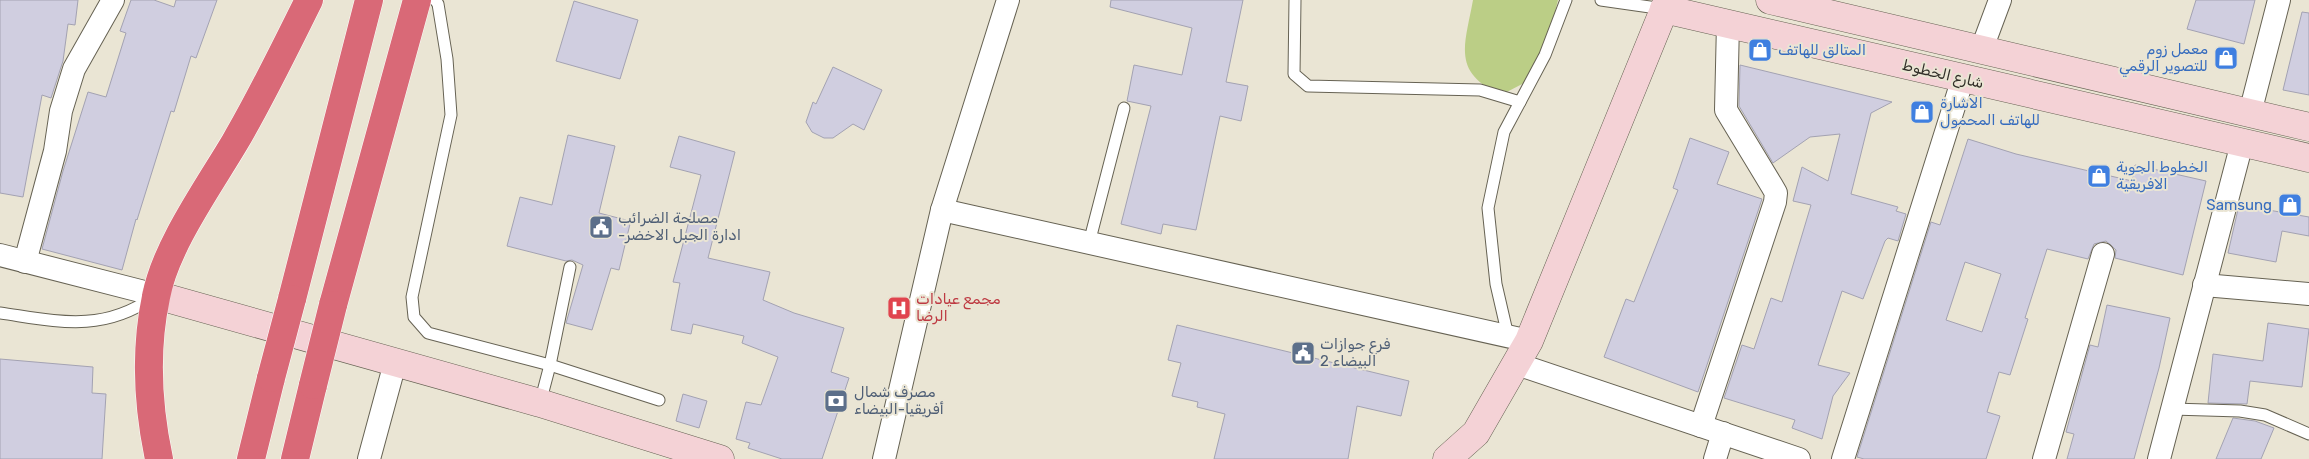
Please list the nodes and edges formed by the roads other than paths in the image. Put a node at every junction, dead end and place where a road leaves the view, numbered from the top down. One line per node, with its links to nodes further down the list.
1 (113, 0): 27 (street)
2 (309, 0): 31 (highway)
3 (369, 0): 44 (highway, bridge)
4 (417, 0): 45 (highway, bridge)
5 (435, 0): 35 (lane)
6 (1008, 0): 23 (street)
7 (1295, 0): 17 (lane)
8 (1566, 0): 17 (lane)
9 (1600, 0): 13 (lane)
10 (1770, 0): 15 (street, شارع الخطوط)
11 (2000, 0): 15 (street)
12 (2279, 0): 19 (street)
13 (1666, 4): 14 (street, شارع الخطوط); 33 (street)
14 (1728, 23): 16 (street, شارع الخطوط); 39 (street)
15 (1981, 51): 19 (street, شارع الخطوط)
16 (1963, 78): 21 (street, شارع الخطوط); 51 (street)
17 (1520, 102): 33 (lane)
18 (1124, 108): 24 (lane)
19 (2250, 113): 20 (street, شارع الخطوط)
20 (2309, 127)
21 (2242, 143): 22 (street, شارع الخطوط); 29 (street)
22 (2309, 158)
23 (942, 210): 24 (street); 47 (street)
24 (1090, 243): 33 (street)
25 (2103, 254): 52 (street)
26 (0, 255): 27 (street)
27 (25, 262): 31 (street)
28 (570, 267): 35 (lane)
29 (2204, 285): 30 (street); 38 (street)
30 (2309, 294)
31 (156, 296): 32 (lane); 34 (street); 43 (highway)
32 (0, 312)
33 (1518, 347): 39 (street); 48 (street)
34 (395, 363): 37 (street); 46 (street)
35 (550, 365): 36 (lane); 37 (lane)
36 (659, 400)
37 (540, 403): 42 (street)
38 (2172, 409): 41 (lane); 53 (street)
39 (1701, 426): 40 (street)
40 (1722, 434): 49 (street); 50 (street)
41 (2309, 434)
42 (707, 458)
43 (158, 459)
44 (251, 459)
45 (295, 459)
46 (369, 459)
47 (884, 459)
48 (1448, 459)
49 (1715, 459)
50 (1799, 459)
51 (1843, 459)
52 (2044, 459)
53 (2158, 459)

